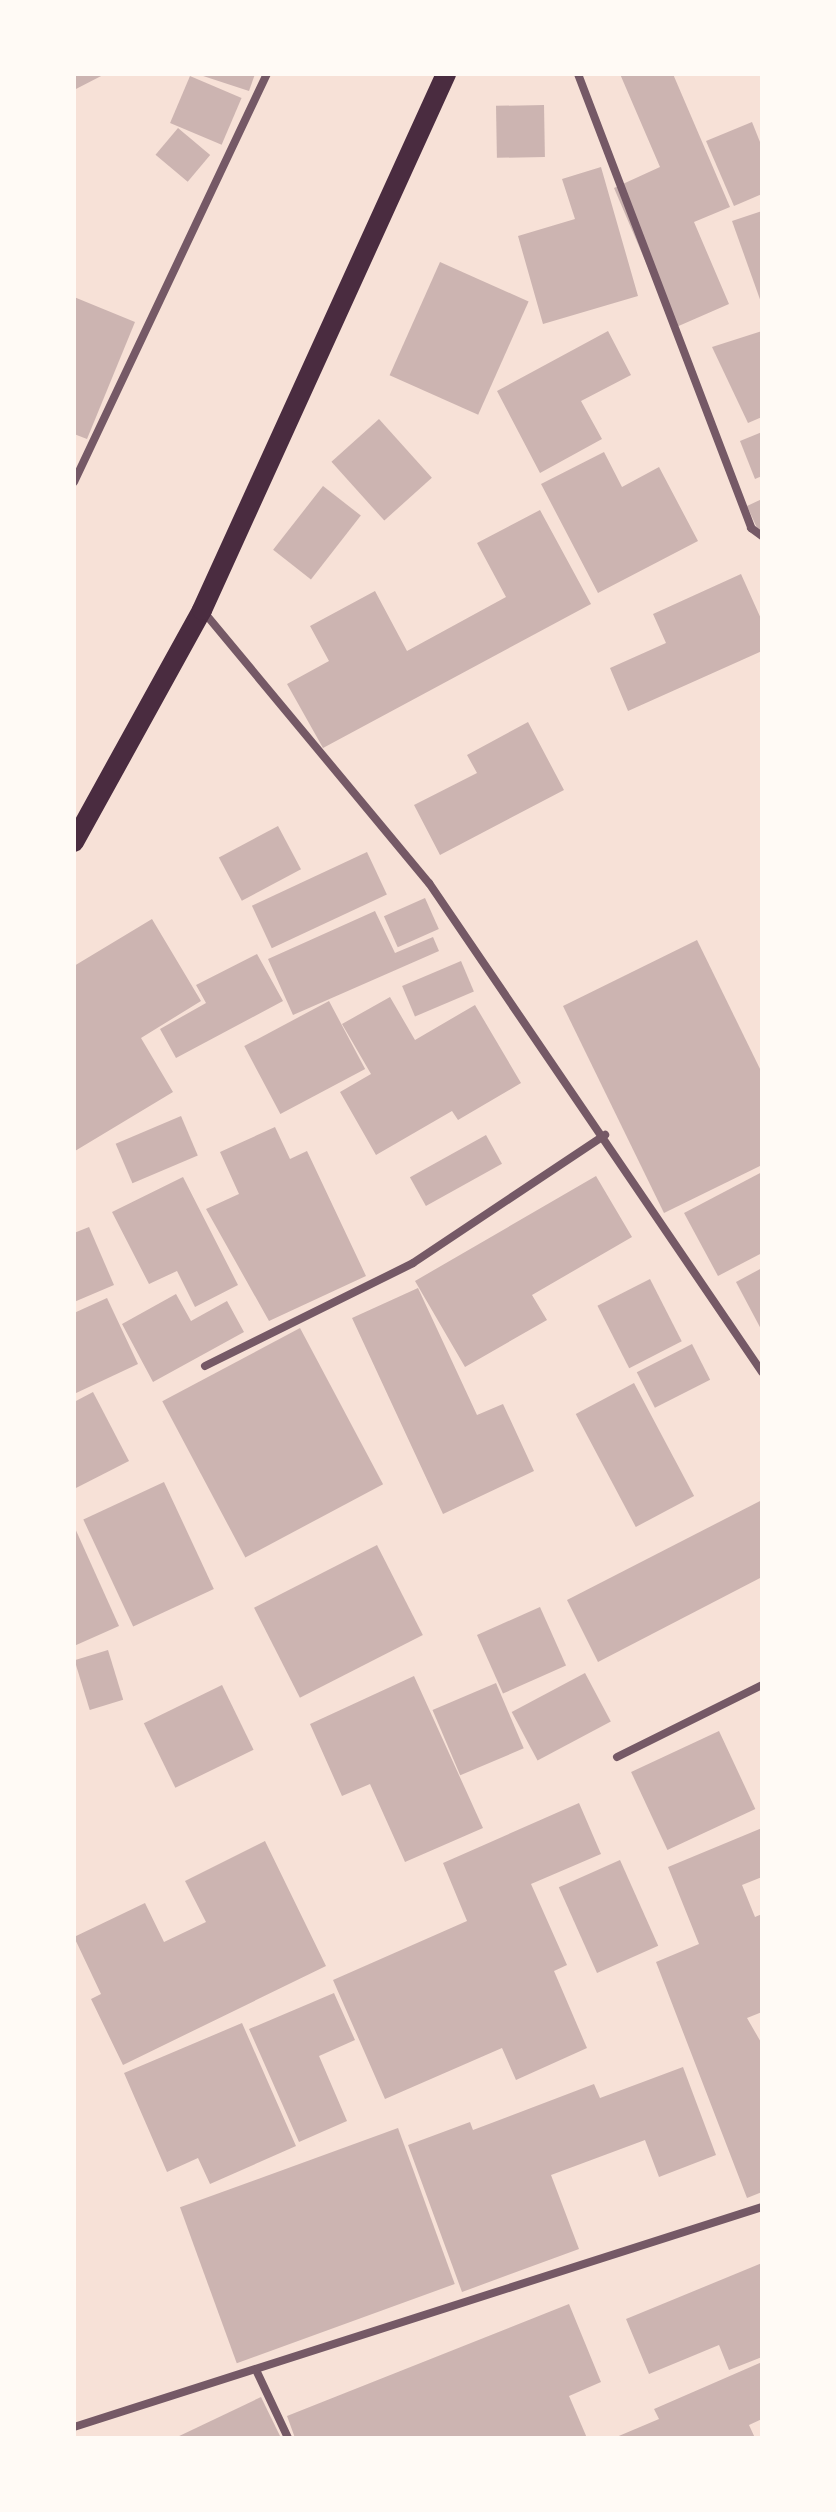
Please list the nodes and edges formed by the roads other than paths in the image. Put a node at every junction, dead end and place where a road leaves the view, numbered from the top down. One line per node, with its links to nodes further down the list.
1 (267, 74): 4 (street)
2 (446, 74): 6 (main road)
3 (578, 74): 5 (street)
4 (74, 482)
5 (762, 536)
6 (202, 610): 7 (main road); 8 (street)
7 (74, 842)
8 (605, 1135): 9 (street); 10 (street)
9 (205, 1366)
10 (762, 1372)
11 (762, 1685): 12 (street)
12 (617, 1757)
13 (762, 2207): 14 (street)
14 (257, 2372): 15 (street); 16 (street)
15 (74, 2427)
16 (288, 2438)

